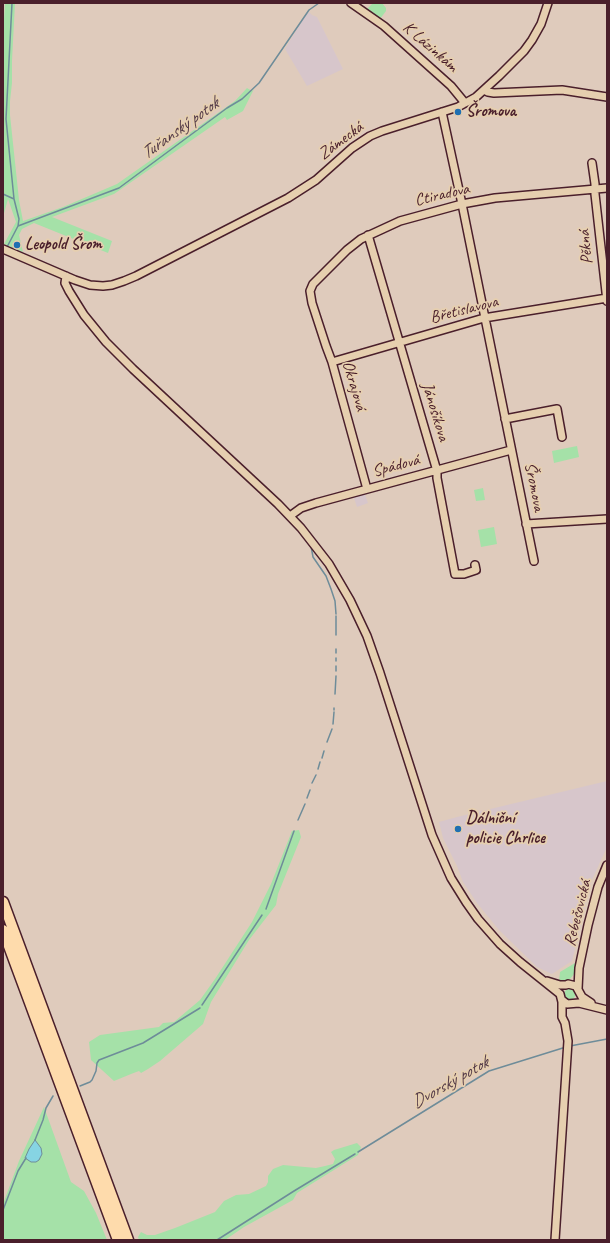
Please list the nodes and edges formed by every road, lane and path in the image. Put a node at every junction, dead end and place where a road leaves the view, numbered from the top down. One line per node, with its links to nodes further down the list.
1 (351, 3): 5 (street, K Lázinkám)
2 (548, 3): 3 (street, Zámecká)
3 (484, 90): 4 (street); 5 (street, Zámecká)
4 (607, 97)
5 (464, 103): 6 (street, Zámecká)
6 (442, 112): 10 (street, Šromova); 13 (street, Zámecká)
7 (592, 163): 9 (street, Pěkná)
8 (607, 188): 9 (street, Ctiradova)
9 (595, 189): 10 (street, Ctiradova); 15 (street, Pěkná)
10 (462, 204): 11 (street, Ctiradova); 16 (street, Šromova)
11 (368, 236): 14 (street, Ctiradova); 17 (street, Jánošíkova)
12 (5, 250): 13 (street, Zámecká)
13 (66, 276): 24 (street)
14 (310, 291): 18 (street, Okrajová)
15 (607, 299): 16 (street, Břetislavova)
16 (484, 318): 17 (street, Břetislavova); 19 (street, Šromova)
17 (398, 343): 18 (street, Břetislavova); 22 (street, Jánošíkova)
18 (332, 362): 23 (street, Okrajová)
19 (505, 419): 20 (street); 21 (street, Šromova)
20 (562, 437)
21 (511, 450): 22 (street, Spádová); 26 (street, Šromova)
22 (437, 471): 23 (street, Spádová); 28 (street, Jánošíkova)
23 (367, 489): 24 (street, Spádová)
24 (290, 516): 33 (street)
25 (607, 519): 26 (street)
26 (526, 524): 27 (street, Šromova)
27 (534, 561)
28 (475, 565)
29 (607, 865): 32 (street, Rebešovická)
30 (3, 902): 41 (highway)
31 (3, 930): 40 (highway)
32 (579, 968): 34 (street, Rebešovická); 35 (street, Rebešovická)
33 (539, 977): 34 (street); 36 (street)
34 (567, 985): 35 (street); 36 (street)
35 (579, 991): 37 (street); 38 (street)
36 (561, 997): 37 (street); 39 (street)
37 (572, 1004): 38 (street); 39 (street)
38 (604, 1009)
39 (565, 1023): 42 (street)
40 (118, 1240)
41 (128, 1240)
42 (555, 1240)

